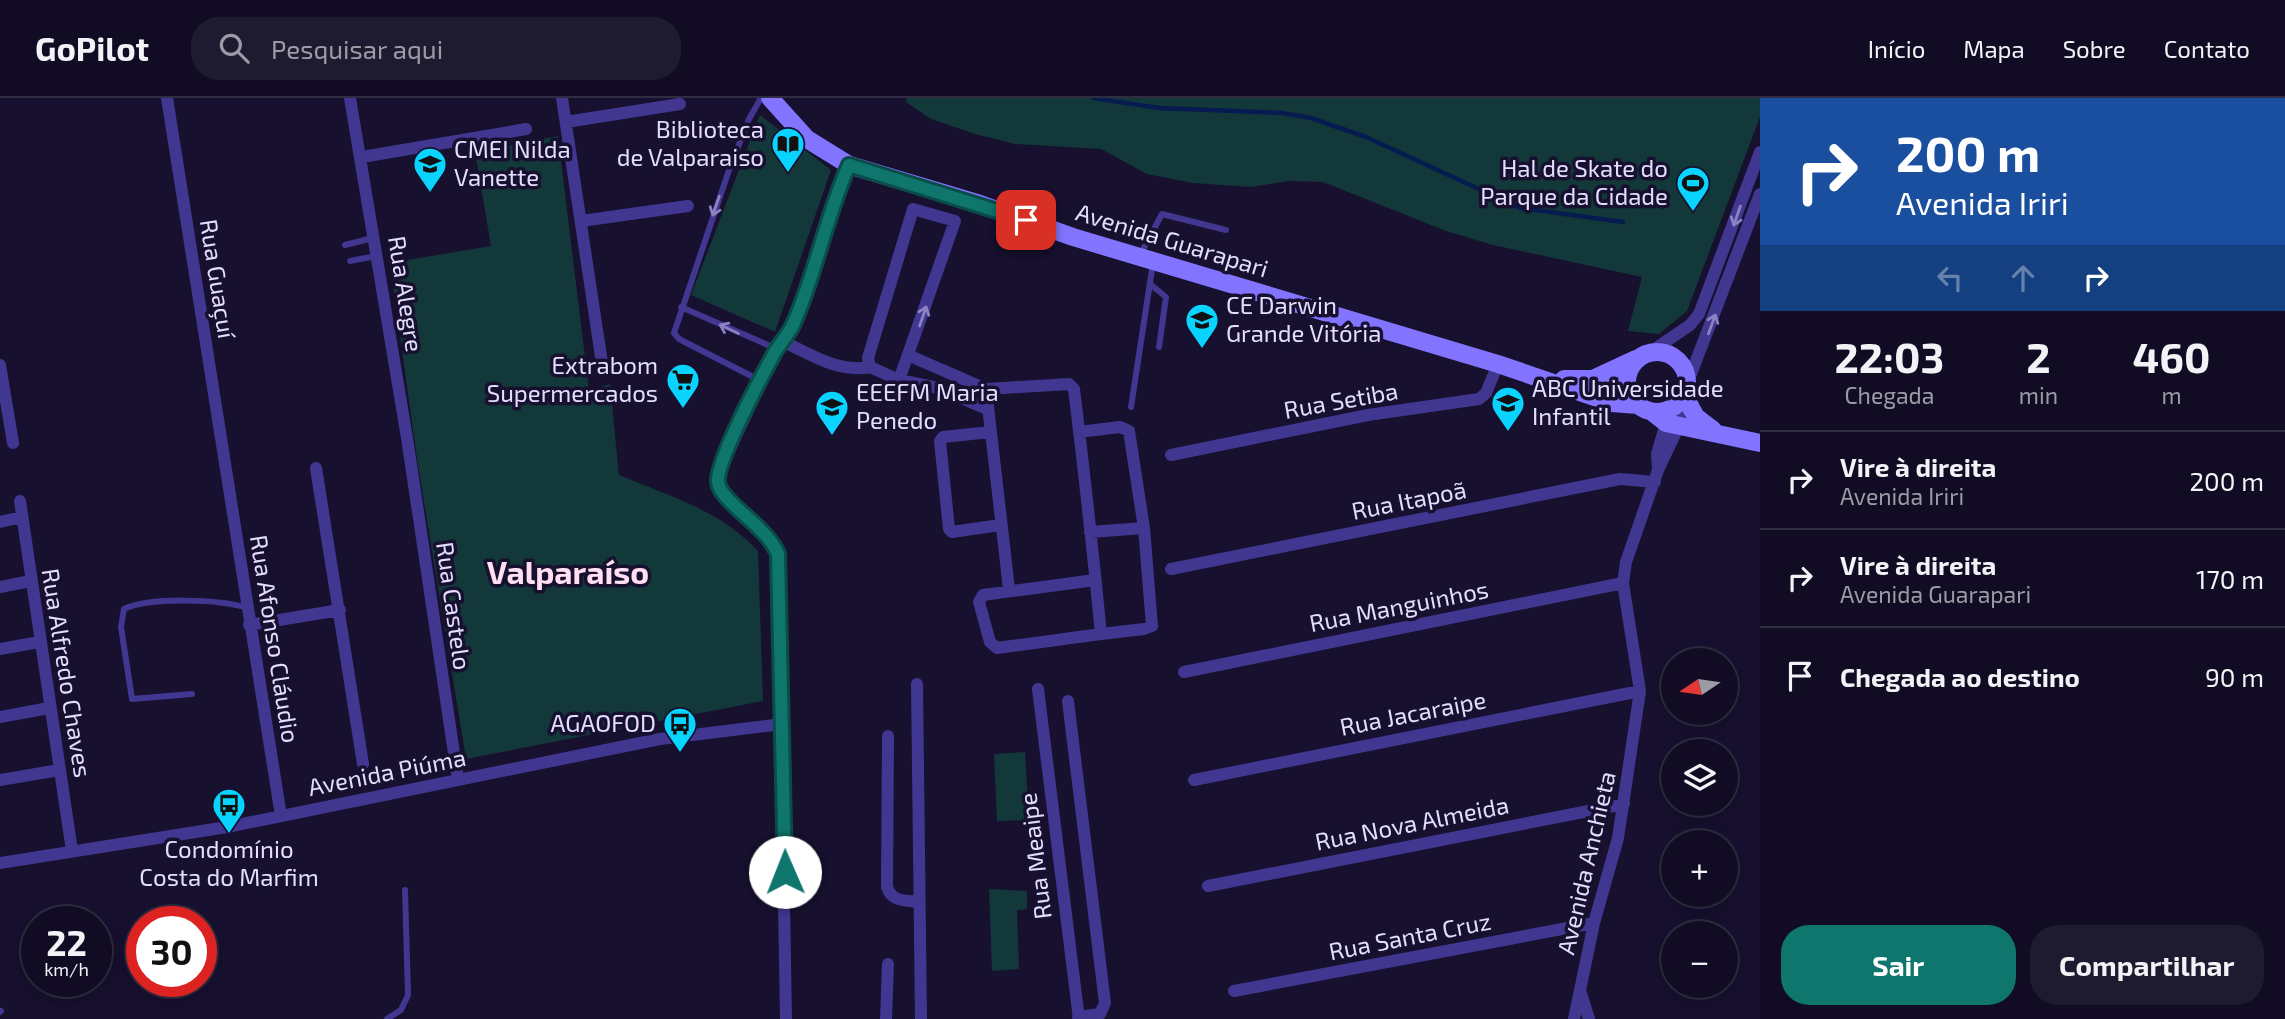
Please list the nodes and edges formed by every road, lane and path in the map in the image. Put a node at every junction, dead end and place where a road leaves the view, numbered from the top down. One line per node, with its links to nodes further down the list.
1 (167, 98): 50 (street, Rua Guaçuí)
2 (350, 98): 10 (street, Rua Alegre)
3 (562, 98): 7 (street)
4 (761, 98): 26 (lane, one-way to 26)
5 (770, 98): 11 (street, Avenida Guarapari)
6 (680, 104): 7 (street)
7 (566, 122): 17 (street)
8 (526, 129): 10 (street)
9 (1760, 152): 29 (street, one-way to 29)
10 (362, 157): 20 (street, Rua Alegre)
11 (849, 165): 12 (street, Avenida Guarapari); 27 (street)
12 (921, 185): 14 (street, Avenida Guarapari); 16 (street)
13 (1760, 194): 39 (street, Avenida Anchieta, one-way to 13)
14 (961, 198): 18 (street); 23 (street, Avenida Guarapari)
15 (688, 206): 17 (street)
16 (913, 209): 18 (street); 34 (street)
17 (581, 221): 31 (street)
18 (955, 221): 30 (street, one-way to 18)
19 (1226, 230): 23 (lane)
20 (375, 237): 21 (lane); 22 (street, Rua Alegre)
21 (345, 245)
22 (378, 255): 24 (lane); 46 (street, Rua Alegre)
23 (1146, 259): 25 (lane); 33 (street, Avenida Guarapari)
24 (350, 261)
25 (1150, 284): 28 (lane); 40 (lane)
26 (681, 307): 27 (lane, one-way to 26); 37 (lane)
27 (780, 345): 34 (street); 37 (street)
28 (1158, 347)
29 (1645, 354): 35 (street, Avenida Guarapari); 39 (street); 42 (street)
30 (910, 356): 36 (street); 38 (street)
31 (602, 363)
32 (0, 365): 47 (street)
33 (1497, 365): 35 (street, Avenida Guarapari); 49 (street, Rua Setiba)
34 (870, 367): 36 (street)
35 (1543, 378): 42 (street, Avenida Guarapari)
36 (899, 380): 41 (street)
37 (761, 381): 79 (street)
38 (986, 390): 41 (street); 45 (street)
39 (1683, 395): 42 (street, Avenida Anchieta); 42 (street); 43 (street)
40 (1132, 407)
41 (987, 409): 44 (street)
42 (1659, 416): 43 (street, Avenida Guarapari); 52 (street, Avenida Anchieta)
43 (1713, 430): 48 (street, Avenida Guarapari)
44 (990, 432): 56 (street); 56 (street)
45 (1079, 432): 57 (street); 58 (street)
46 (407, 438): 84 (street, Rua Castelo)
47 (13, 443)
48 (1760, 443)
49 (1171, 455)
50 (227, 468): 65 (street, Rua Afonso Cláudio)
51 (316, 468): 66 (street)
52 (1657, 476): 59 (street, Rua Itapoã); 62 (street, Avenida Anchieta)
53 (20, 501): 54 (street, Rua Alfredo Chaves)
54 (22, 517): 55 (street); 61 (street, Rua Alfredo Chaves)
55 (0, 522)
56 (1000, 525): 64 (street)
57 (1144, 528): 58 (street); 68 (street)
58 (1090, 532): 60 (street)
59 (1171, 569)
60 (1095, 580): 64 (street); 68 (street)
61 (30, 582): 63 (street); 69 (street, Rua Alfredo Chaves)
62 (1623, 583): 71 (street, Rua Manguinhos); 74 (street, Avenida Anchieta)
63 (0, 587)
64 (1009, 589): 68 (street)
65 (247, 608): 67 (street, Rua Afonso Cláudio); 75 (lane)
66 (340, 610): 67 (street); 81 (street)
67 (249, 625): 87 (street, Rua Afonso Cláudio)
68 (1101, 634)
69 (39, 642): 70 (street); 77 (street, Rua Alfredo Chaves)
70 (0, 649)
71 (1184, 672)
72 (917, 684): 92 (street)
73 (1038, 688): 97 (street, Rua Meaipe)
74 (1640, 691): 85 (street, Rua Jacaraipe); 86 (street, Avenida Anchieta)
75 (192, 694)
76 (1068, 701): 97 (street)
77 (49, 708): 78 (street); 82 (street, Rua Alfredo Chaves)
78 (0, 717)
79 (782, 724): 84 (street, Avenida Piúma); 99 (street)
80 (888, 736): 92 (street)
81 (363, 764)
82 (59, 770): 83 (street); 88 (street, Rua Alfredo Chaves)
83 (0, 780)
84 (458, 780): 87 (street, Avenida Piúma)
85 (1194, 780)
86 (1624, 804): 90 (street, Rua Nova Almeida); 93 (street, Avenida Anchieta)
87 (281, 816): 88 (street, Avenida Piúma)
88 (72, 851): 89 (street, Avenida Piúma)
89 (0, 863)
90 (1208, 886)
91 (405, 890): 98 (lane)
92 (919, 902): 101 (street)
93 (1594, 923): 95 (street, Avenida Anchieta); 96 (street, Rua Santa Cruz)
94 (888, 964): 100 (street)
95 (1580, 989): 102 (street, Avenida Anchieta); 103 (street)
96 (1234, 992)
97 (1078, 1018)
98 (387, 1019)
99 (786, 1019)
100 (886, 1019)
101 (920, 1019)
102 (1574, 1019)
103 (1589, 1019)

